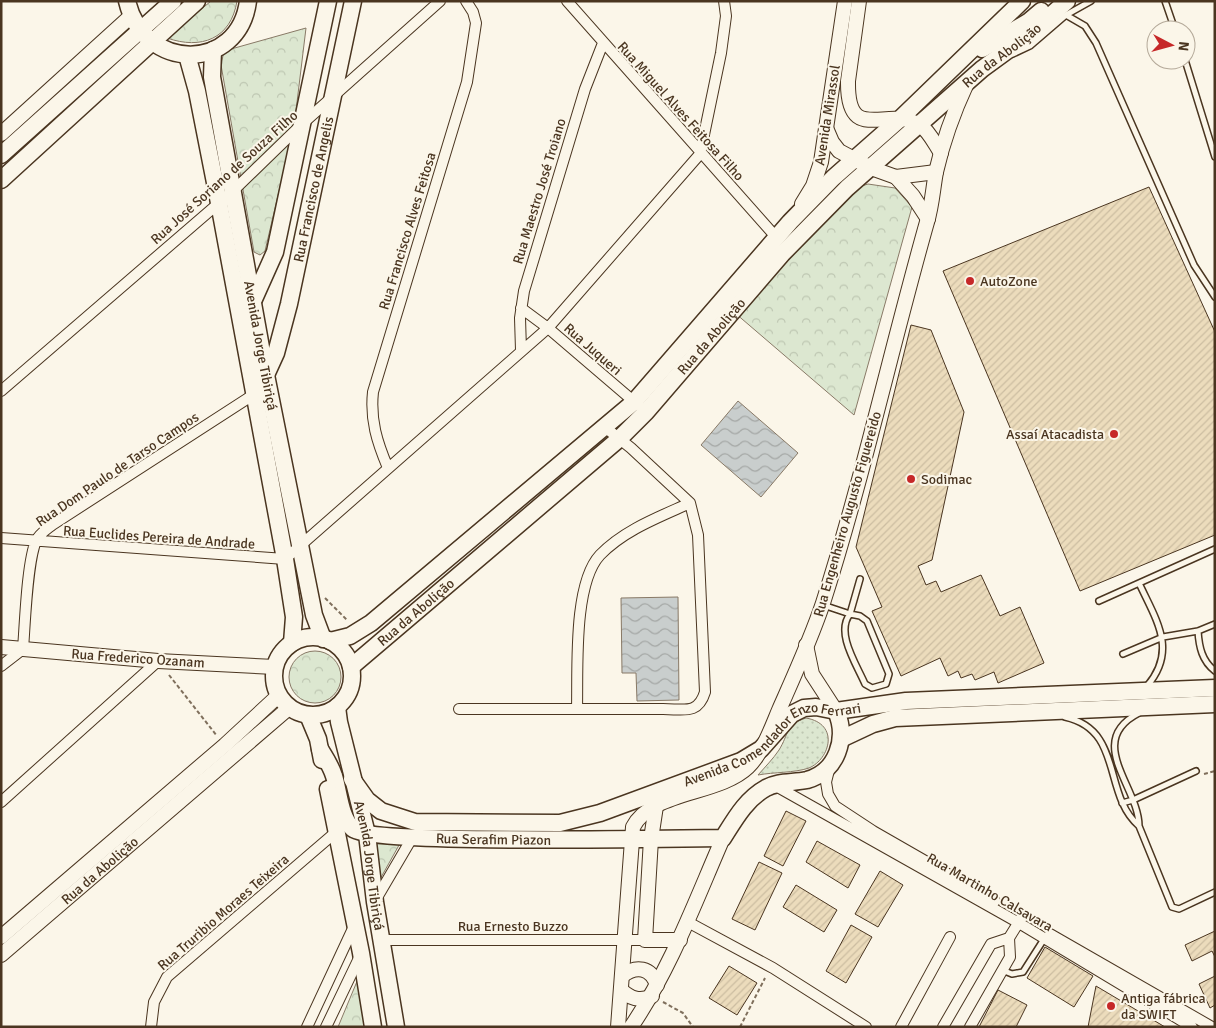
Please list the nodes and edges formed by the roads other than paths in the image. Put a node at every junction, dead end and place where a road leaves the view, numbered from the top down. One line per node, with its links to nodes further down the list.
1 (173, 1): 20 (main road)
2 (197, 1): 22 (main road)
3 (248, 1): 23 (main road)
4 (353, 1): 18 (main road, Rua Francisco de Angelis)
5 (440, 1): 27 (street, Rua José Soriano de Souza Filho)
6 (466, 1): 61 (street, Rua Francisco Alves Feitosa)
7 (567, 1): 21 (street, Rua Miguel Alves Feitosa Filho)
8 (724, 1): 35 (street)
9 (845, 1): 32 (main road, Avenida Mirassol)
10 (859, 1): 29 (main road, Avenida Mirassol)
11 (1022, 1): 28 (main road, Rua da Abolição)
12 (1052, 1): 28 (main road)
13 (1091, 1): 16 (lane)
14 (1165, 1): 19 (lane)
15 (327, 4): 18 (main road); 30 (main road, Rua Francisco de Angelis)
16 (1067, 8): 26 (main road, Rua da Abolição); 50 (lane)
17 (129, 9): 20 (main road); 33 (main road)
18 (350, 18): 27 (main road, Rua Francisco de Angelis)
19 (1172, 20)
20 (140, 31): 22 (main road); 36 (main road)
21 (603, 43): 35 (street, Rua Miguel Alves Feitosa Filho); 52 (street, Rua Maestro José Troiano)
22 (153, 44): 24 (main road); 42 (main road)
23 (213, 50): 24 (main road); 43 (main road, Avenida Jorge Tibiriçá)
24 (187, 55): 44 (main road, Avenida Jorge Tibiriçá)
25 (1188, 70): 37 (lane)
26 (968, 82): 31 (main road, Rua da Abolição); 34 (main road, Rua Engenheiro Augusto Figuereido)
27 (334, 98): 30 (street, Rua José Soriano de Souza Filho); 55 (main road, Rua Francisco de Angelis)
28 (919, 100): 29 (main road, Rua da Abolição)
29 (901, 118): 31 (main road, Avenida Mirassol); 38 (main road, Rua da Abolição)
30 (301, 125): 43 (street, Rua José Soriano de Souza Filho); 48 (main road, Rua Francisco de Angelis)
31 (920, 125): 34 (main road); 39 (main road, Rua da Abolição)
32 (826, 127): 38 (main road); 46 (main road, Avenida Mirassol)
33 (1, 134)
34 (941, 153): 40 (main road, Rua Engenheiro Augusto Figuereido)
35 (700, 154): 47 (street, Rua Miguel Alves Feitosa Filho); 53 (street)
36 (1, 155)
37 (1215, 158)
38 (854, 160): 39 (main road); 46 (main road, Rua da Abolição)
39 (871, 168): 41 (main road); 58 (main road, Rua da Abolição)
40 (936, 172): 41 (main road); 45 (main road, Rua Engenheiro Augusto Figuereido)
41 (896, 177): 45 (main road)
42 (1, 180)
43 (234, 190): 44 (street, Rua José Soriano de Souza Filho); 49 (main road, Avenida Jorge Tibiriçá)
44 (219, 203): 51 (main road, Avenida Jorge Tibiriçá); 56 (street, Rua José Soriano de Souza Filho)
45 (928, 219): 71 (main road, Rua Engenheiro Augusto Figuereido)
46 (790, 222): 47 (main road, Rua da Abolição)
47 (776, 237): 58 (main road, Rua da Abolição)
48 (275, 252): 49 (main road); 51 (main road, Rua Francisco de Angelis)
49 (247, 261): 51 (main road, Avenida Jorge Tibiriçá)
50 (1215, 296)
51 (246, 302): 55 (main road, Avenida Jorge Tibiriçá); 57 (main road, Avenida Jorge Tibiriçá)
52 (521, 308): 53 (street, Rua Juqueri); 54 (street, Rua Maestro José Troiano)
53 (548, 328): 54 (street); 58 (street, Rua Juqueri)
54 (521, 350): 61 (street)
55 (266, 376): 65 (main road, Avenida Jorge Tibiriçá)
56 (1, 391)
57 (253, 395): 64 (street, Rua Dom Paulo de Tarso Campos); 67 (main road, Avenida Jorge Tibiriçá)
58 (640, 407): 59 (main road, Rua da Abolição); 60 (main road, Rua da Abolição)
59 (606, 428): 60 (street); 76 (main road, Rua da Abolição)
60 (619, 439): 62 (street); 85 (main road, Rua da Abolição)
61 (388, 468): 65 (street)
62 (690, 503): 94 (street); 94 (street)
63 (1, 538): 64 (street, Rua Euclides Pereira de Andrade)
64 (36, 541): 67 (street, Rua Euclides Pereira de Andrade); 80 (street, Rua Dom Paulo de Tarso Campos)
65 (302, 545): 67 (street); 76 (main road, Avenida Jorge Tibiriçá)
66 (1215, 549): 69 (lane)
67 (285, 559): 77 (main road, Avenida Jorge Tibiriçá)
68 (860, 579): 72 (lane)
69 (1139, 583): 70 (lane); 75 (lane)
70 (1099, 601)
71 (822, 605): 72 (lane); 78 (main road, Rua Engenheiro Augusto Figuereido)
72 (850, 614): 72 (lane)
73 (1215, 624): 74 (lane)
74 (1198, 631): 75 (lane); 86 (lane)
75 (1163, 637): 81 (lane); 88 (lane)
76 (327, 640): 77 (main road); 85 (main road)
77 (292, 643): 84 (main road)
78 (806, 644): 95 (main road); 100 (main road, Rua Engenheiro Augusto Figuereido)
79 (1, 647): 80 (main road, Rua Frederico Ozanam)
80 (23, 649): 82 (main road, Rua Frederico Ozanam); 83 (street)
81 (1123, 654)
82 (158, 661): 84 (main road, Rua Frederico Ozanam); 106 (street)
83 (1, 666)
84 (275, 667): 89 (main road)
85 (351, 667): 91 (main road)
86 (1215, 671)
87 (1215, 688): 88 (main road, Avenida Comendador Enzo Ferrari)
88 (1143, 690): 95 (main road, Avenida Comendador Enzo Ferrari)
89 (285, 701): 97 (main road); 121 (main road, Rua da Abolição); 130 (main road, Rua da Abolição)
90 (1215, 704): 92 (main road, Avenida Comendador Enzo Ferrari)
91 (337, 706): 97 (main road); 103 (main road, Avenida Jorge Tibiriçá)
92 (1181, 706): 96 (main road, Avenida Comendador Enzo Ferrari); 105 (lane)
93 (459, 709): 94 (street)
94 (577, 709)
95 (836, 711): 98 (main road); 100 (main road, Avenida Comendador Enzo Ferrari)
96 (1007, 713): 98 (main road, Avenida Comendador Enzo Ferrari); 107 (lane)
97 (308, 715): 99 (main road, Avenida Jorge Tibiriçá)
98 (842, 739): 101 (main road)
99 (320, 749): 110 (main road, Avenida Jorge Tibiriçá); 111 (main road, Rua Serafim Piazon)
100 (761, 749): 103 (main road, Avenida Comendador Enzo Ferrari); 108 (main road, Rua Engenheiro Augusto Figuereido)
101 (831, 764): 104 (main road); 118 (street, Rua Martinho Calsavara)
102 (1196, 771): 105 (lane)
103 (352, 779): 111 (main road, Avenida Jorge Tibiriçá)
104 (773, 784): 114 (main road); 118 (street, Rua Martinho Calsavara)
105 (1133, 800): 107 (lane); 109 (lane)
106 (1, 802)
107 (1122, 803): 109 (lane)
108 (656, 806): 113 (main road, Rua Engenheiro Augusto Figuereido); 115 (main road)
109 (1136, 820): 116 (lane)
110 (336, 832): 120 (main road, Avenida Jorge Tibiriçá); 135 (street, Rua Truribio Moraes Teixeira)
111 (367, 834): 112 (main road, Rua Serafim Piazon); 117 (main road, Avenida Jorge Tibiriçá)
112 (412, 838): 113 (main road, Rua Serafim Piazon); 117 (street)
113 (631, 838): 115 (main road, Rua Serafim Piazon); 126 (main road, Rua Engenheiro Augusto Figuereido)
114 (723, 838): 115 (main road, Rua Serafim Piazon); 119 (main road)
115 (651, 839): 127 (main road)
116 (1215, 892)
117 (375, 902): 125 (main road, Avenida Jorge Tibiriçá)
118 (1021, 920): 123 (street); 124 (street, Rua Martinho Calsavara); 147 (street, Rua Martinho Calsavara)
119 (686, 921): 128 (main road); 142 (street)
120 (355, 923): 129 (main road, Avenida Jorge Tibiriçá); 136 (street)
121 (1, 937)
122 (950, 937): 143 (street)
123 (1009, 938): 131 (street); 144 (street)
124 (1044, 939): 131 (lane); 146 (street, Rua Martinho Calsavara)
125 (382, 940): 126 (street, Rua Ernesto Buzzo); 139 (main road, Avenida Jorge Tibiriçá)
126 (625, 940): 127 (street, Rua Ernesto Buzzo); 132 (main road, Rua Engenheiro Augusto Figuereido)
127 (645, 940): 128 (main road)
128 (680, 940): 134 (main road)
129 (361, 953): 137 (street); 138 (main road, Avenida Jorge Tibiriçá)
130 (1, 955)
131 (1002, 970): 145 (street)
132 (622, 976): 133 (main road, Rua Engenheiro Augusto Figuereido); 134 (main road)
133 (621, 990): 134 (main road); 140 (main road, Rua Engenheiro Augusto Figuereido)
134 (655, 990): 141 (main road)
135 (151, 1027)
136 (307, 1027)
137 (326, 1027)
138 (373, 1027)
139 (396, 1027)
140 (618, 1027)
141 (631, 1027)
142 (866, 1027)
143 (901, 1027)
144 (943, 1027)
145 (970, 1027)
146 (1192, 1027)
147 (1212, 1027)

